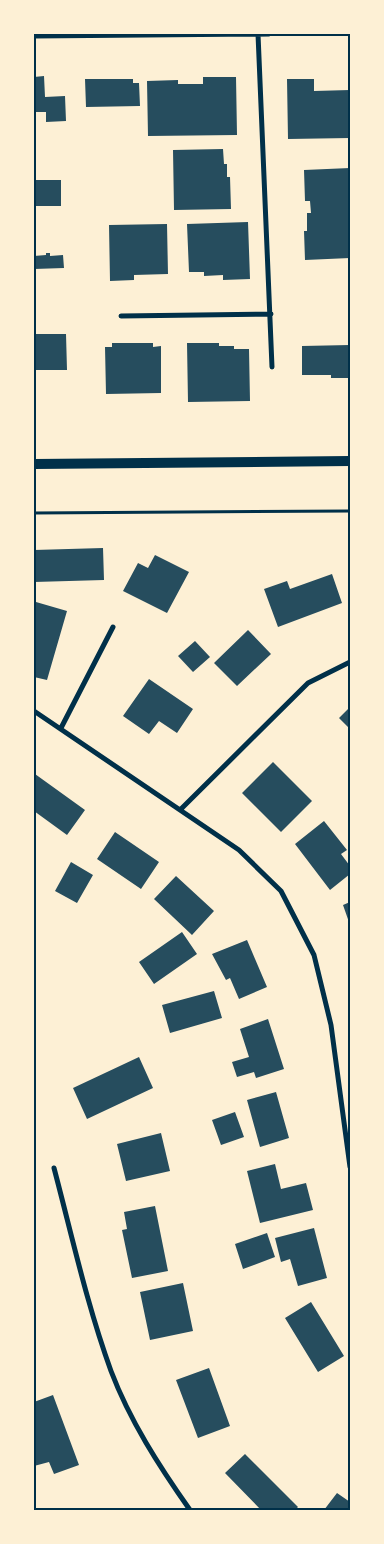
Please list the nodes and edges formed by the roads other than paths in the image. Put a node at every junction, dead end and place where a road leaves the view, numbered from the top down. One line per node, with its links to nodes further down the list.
1 (258, 34): 2 (street); 3 (street); 4 (street)
2 (269, 34)
3 (34, 36)
4 (271, 314): 5 (street); 6 (street)
5 (122, 316)
6 (272, 367)
7 (350, 461): 8 (main road)
8 (34, 464)
9 (113, 627): 12 (street)
10 (350, 662): 13 (street)
11 (34, 711): 12 (street)
12 (61, 728): 13 (street)
13 (181, 809): 14 (street)
14 (350, 1167)
15 (54, 1168): 16 (street)
16 (190, 1510)

